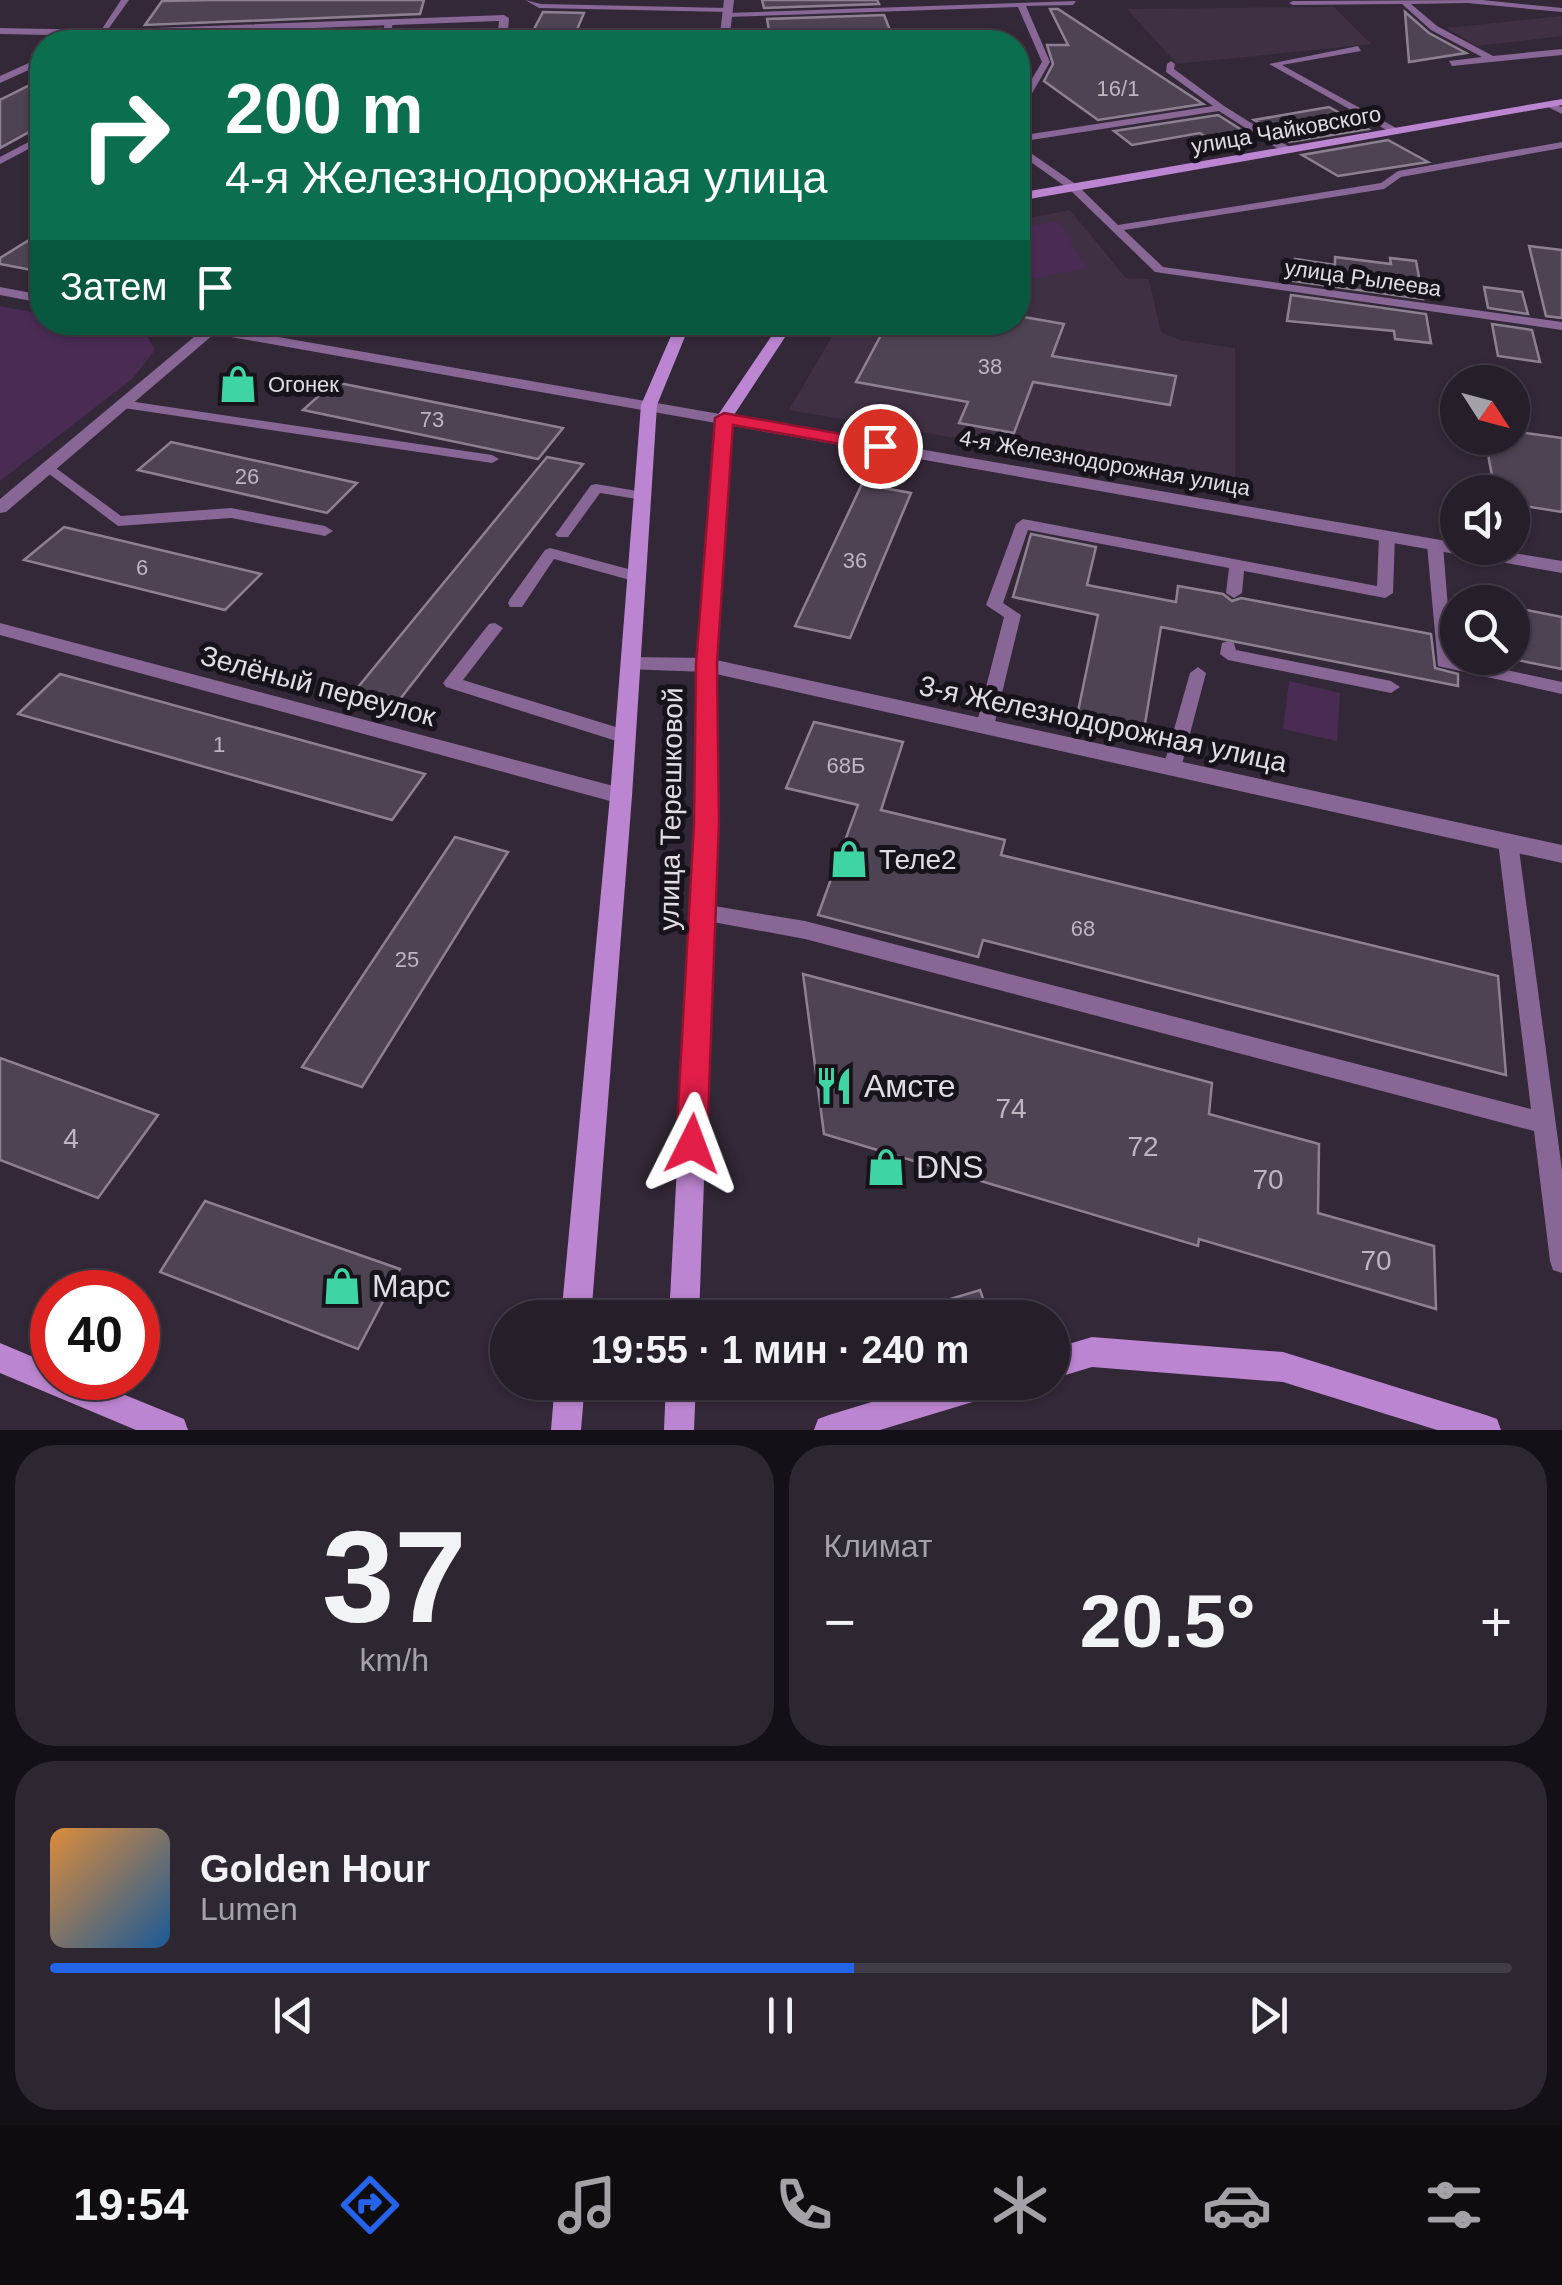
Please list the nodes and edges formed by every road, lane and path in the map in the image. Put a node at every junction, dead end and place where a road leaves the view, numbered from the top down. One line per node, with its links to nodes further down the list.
1 (126, 0): 11 (lane)
2 (529, 0): 6 (lane)
3 (1403, 1): 5 (lane); 9 (lane); 19 (lane)
4 (1073, 2): 7 (lane)
5 (1292, 3)
6 (607, 4): 8 (lane)
7 (1021, 4): 8 (lane); 24 (lane)
8 (728, 8)
9 (1562, 10)
10 (390, 22): 12 (street); 13 (lane); 14 (street)
11 (103, 30)
12 (159, 30)
13 (388, 30)
14 (503, 30)
15 (0, 31): 16 (street)
16 (30, 31)
17 (1358, 49): 28 (lane)
18 (1562, 52): 19 (lane)
19 (1490, 58): 20 (lane)
20 (1452, 63)
21 (1172, 64): 26 (lane)
22 (30, 66): 23 (street)
23 (0, 80)
24 (1030, 89)
25 (1555, 103): 27 (lane); 28 (street, улица Чайковского)
26 (1221, 108): 29 (lane); 32 (lane)
27 (1562, 112)
28 (1395, 131): 32 (street, улица Чайковского)
29 (1030, 137)
30 (30, 144): 34 (lane)
31 (1562, 145): 37 (lane)
32 (1287, 150): 35 (street, улица Чайковского)
33 (1030, 157): 35 (lane)
34 (0, 160)
35 (1074, 187): 36 (street, улица Чайковского); 37 (lane)
36 (1030, 195)
37 (1118, 228): 40 (lane, улица Рылеева)
38 (0, 292): 39 (street)
39 (30, 297)
40 (1562, 326)
41 (204, 335): 45 (street)
42 (264, 335): 46 (street, 4-я Железнодорожная улица)
43 (679, 335): 46 (street, улица Терешковой)
44 (779, 335): 47 (street, улица Терешковой)
45 (122, 404): 48 (lane); 49 (street)
46 (649, 405): 47 (street, 4-я Железнодорожная улица); 50 (street, улица Терешковой)
47 (724, 418): 54 (street, 4-я Железнодорожная улица); 65 (street, улица Терешковой)
48 (492, 459)
49 (49, 467): 51 (street); 52 (lane)
50 (642, 496): 53 (lane); 58 (street, улица Терешковой)
51 (0, 508)
52 (324, 531)
53 (563, 534)
54 (1386, 536): 55 (street, 4-я Железнодорожная улица); 56 (lane)
55 (1436, 545): 57 (street, 4-я Железнодорожная улица); 68 (lane)
56 (1237, 563): 59 (lane); 69 (lane)
57 (1562, 568)
58 (637, 577): 60 (lane); 64 (street, улица Терешковой)
59 (1234, 593)
60 (516, 602)
61 (495, 628): 70 (lane)
62 (0, 629): 72 (street, Зелёный переулок)
63 (1228, 646): 67 (lane)
64 (631, 664): 65 (street, 3-я Железнодорожная улица); 70 (street, улица Терешковой)
65 (706, 664): 69 (street, 3-я Железнодорожная улица); 75 (street, улица Терешковой)
66 (1198, 673): 71 (lane)
67 (1391, 687)
68 (1562, 688)
69 (985, 726): 71 (street, 3-я Железнодорожная улица)
70 (626, 738): 72 (street, улица Терешковой)
71 (1172, 768): 73 (street, 3-я Железнодорожная улица)
72 (621, 796): 78 (street, улица Терешковой)
73 (1508, 842): 74 (street, 3-я Железнодорожная улица); 76 (lane)
74 (1562, 854)
75 (702, 912): 76 (lane); 79 (street, улица Терешковой)
76 (1541, 1122): 77 (lane)
77 (1562, 1262)
78 (578, 1300)
79 (685, 1300)
80 (0, 1358): 85 (street)
81 (1070, 1359): 89 (street)
82 (568, 1400): 86 (street)
83 (680, 1400): 87 (street)
84 (929, 1400): 88 (street)
85 (156, 1427)
86 (566, 1430)
87 (679, 1430)
88 (829, 1430)
89 (1486, 1430)

